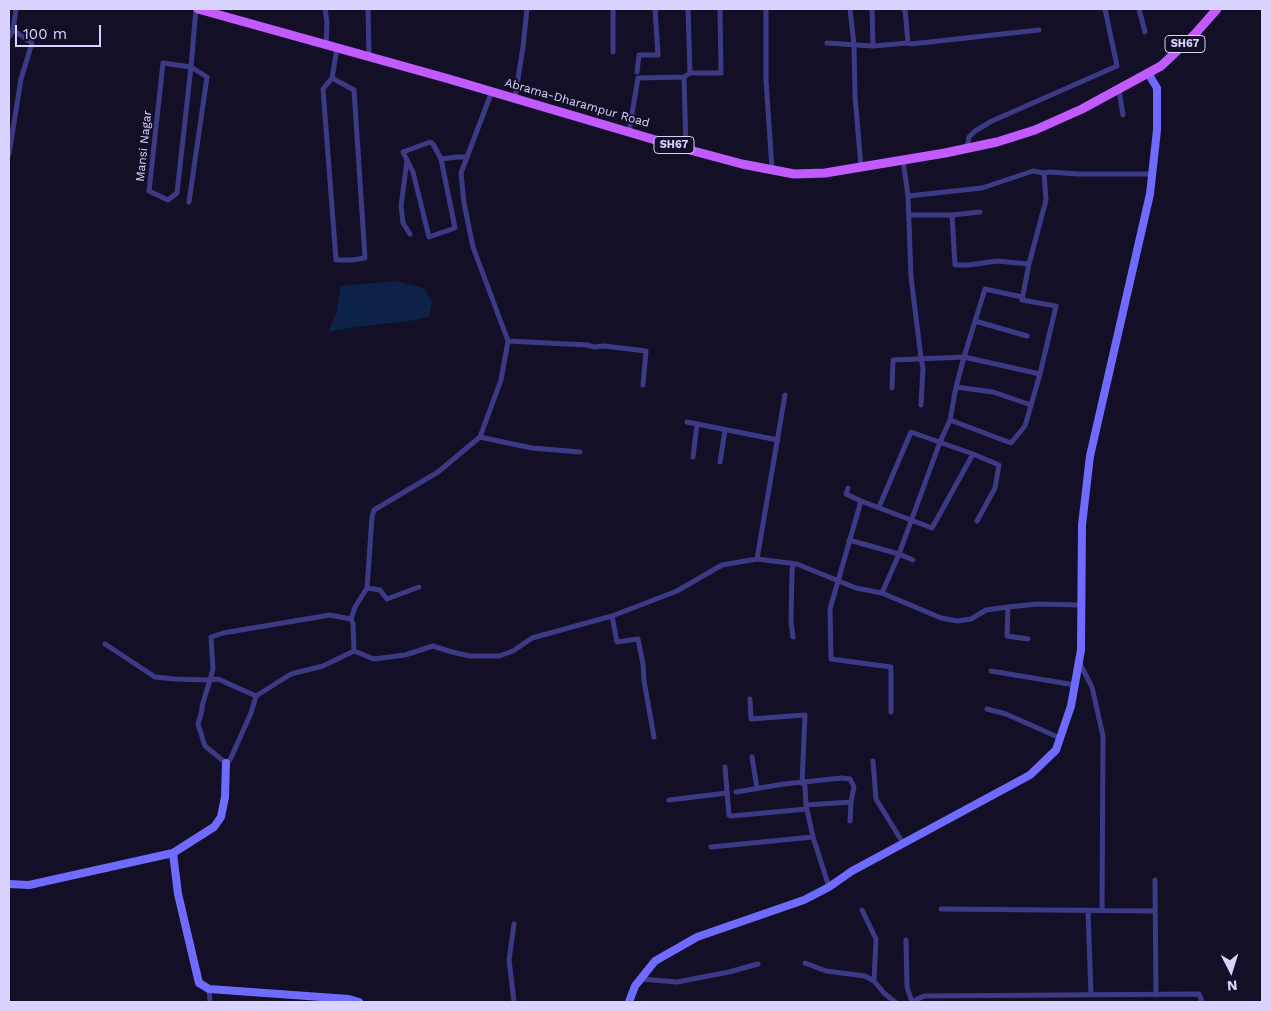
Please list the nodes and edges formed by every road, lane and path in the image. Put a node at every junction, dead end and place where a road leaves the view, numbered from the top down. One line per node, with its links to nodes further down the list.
1 (16, 9): 18 (street)
2 (197, 9): 24 (main road, Abrama-Dharampur Road / SH67); 30 (street, Mansi Nagar)
3 (325, 9): 24 (street)
4 (368, 9): 29 (street)
5 (527, 9): 38 (street)
6 (613, 9): 28 (street)
7 (655, 9): 31 (street)
8 (688, 9): 32 (street)
9 (720, 9): 32 (street)
10 (766, 9): 49 (street)
11 (850, 9): 25 (street)
12 (872, 9): 26 (street)
13 (905, 9): 23 (street)
14 (1107, 9): 41 (street)
15 (1139, 9): 20 (street)
16 (1210, 9): 33 (main road, SH67)
17 (1217, 9): 33 (main road, SH67)
18 (13, 30): 21 (street); 43 (street)
19 (1039, 30): 23 (street)
20 (1145, 32)
21 (9, 37)
22 (827, 43): 25 (street)
23 (908, 43): 26 (street)
24 (326, 45): 27 (main road, Abrama-Dharampur Road / SH67)
25 (854, 45): 26 (street); 48 (street)
26 (873, 46)
27 (337, 48): 29 (main road, Abrama-Dharampur Road / SH67); 35 (street)
28 (613, 52)
29 (369, 56): 37 (main road, Abrama-Dharampur Road / SH67)
30 (191, 67): 30 (street, Mansi Nagar); 53 (street)
31 (637, 72)
32 (690, 73): 34 (street)
33 (1148, 73): 36 (main road, Abrama-Dharampur Road / SH67); 51 (street)
34 (684, 77): 40 (street); 42 (street)
35 (332, 78): 35 (street)
36 (1119, 90): 39 (street); 41 (main road, Abrama-Dharampur Road / SH67)
37 (492, 91): 38 (main road, Abrama-Dharampur Road / SH67); 44 (street)
38 (516, 98): 40 (main road, Abrama-Dharampur Road / SH67)
39 (1122, 115)
40 (629, 132): 42 (main road, Abrama-Dharampur Road / SH67)
41 (967, 148): 47 (main road, Abrama-Dharampur Road / SH67)
42 (686, 149): 49 (main road, Abrama-Dharampur Road / SH67)
43 (9, 154)
44 (467, 157): 46 (street); 62 (street)
45 (407, 159): 46 (street); 46 (street); 57 (street)
46 (441, 159)
47 (903, 160): 48 (main road, Abrama-Dharampur Road / SH67); 52 (street)
48 (862, 167): 49 (main road, Abrama-Dharampur Road / SH67)
49 (772, 170)
50 (1044, 173): 51 (street); 52 (street); 58 (street)
51 (1152, 174): 97 (street)
52 (908, 196): 55 (street)
53 (189, 202)
54 (980, 212): 56 (street)
55 (908, 215): 56 (street); 64 (street)
56 (952, 215): 58 (street)
57 (410, 234)
58 (1029, 264): 59 (street)
59 (1022, 298): 60 (street); 65 (street)
60 (975, 321): 61 (street); 63 (street)
61 (1027, 336)
62 (508, 341): 66 (street); 76 (street)
63 (964, 356): 64 (street); 65 (street); 67 (street)
64 (921, 358): 68 (street); 70 (street)
65 (1040, 374): 71 (street)
66 (642, 385)
67 (956, 387): 71 (street); 72 (street)
68 (892, 388)
69 (785, 395): 77 (street)
70 (921, 405)
71 (1031, 405): 72 (street)
72 (950, 420): 78 (street)
73 (687, 422): 74 (street)
74 (697, 424): 75 (street); 81 (street)
75 (724, 430): 77 (street); 82 (street)
76 (480, 437): 79 (street); 95 (street)
77 (778, 440): 90 (street)
78 (940, 442): 80 (street); 85 (street); 86 (street)
79 (580, 452)
80 (973, 454): 86 (street); 87 (street)
81 (693, 457)
82 (720, 462)
83 (848, 488): 84 (street)
84 (861, 501): 85 (street); 88 (street)
85 (879, 507): 86 (street)
86 (912, 520): 89 (street)
87 (977, 521)
88 (849, 540): 89 (street); 93 (street)
89 (899, 554): 91 (street); 96 (street)
90 (757, 559): 92 (street); 99 (street)
91 (913, 560)
92 (793, 564): 93 (street); 101 (street)
93 (838, 581): 96 (street); 112 (street)
94 (419, 587): 95 (street)
95 (367, 588): 100 (street)
96 (882, 593): 98 (street)
97 (1081, 605): 98 (street); 105 (street)
98 (1008, 607): 102 (street)
99 (612, 616): 104 (street); 113 (street)
100 (351, 619): 104 (street); 107 (street)
101 (793, 637)
102 (1028, 639)
103 (105, 644): 107 (street)
104 (354, 650): 109 (street)
105 (1079, 661): 108 (street); 137 (street)
106 (991, 671): 108 (street)
107 (210, 680): 109 (street); 117 (street)
108 (1074, 685): 114 (street)
109 (256, 696): 117 (street)
110 (750, 698): 119 (street)
111 (987, 708): 114 (street)
112 (891, 712)
113 (654, 737)
114 (1060, 738): 128 (street)
115 (752, 757): 120 (street)
116 (874, 761): 128 (street)
117 (226, 764): 130 (street)
118 (725, 767): 122 (street)
119 (802, 783): 120 (street); 124 (street); 125 (street)
120 (757, 788): 121 (street)
121 (736, 792)
122 (727, 793): 123 (street); 125 (street)
123 (669, 800)
124 (851, 802): 125 (street); 126 (street)
125 (807, 807): 127 (street)
126 (850, 821)
127 (813, 837): 129 (street); 133 (street)
128 (903, 843): 133 (street)
129 (710, 847)
130 (173, 853): 132 (street); 145 (street)
131 (1155, 880): 138 (street)
132 (9, 884)
133 (829, 887): 143 (street)
134 (941, 909): 136 (street)
135 (862, 910): 144 (street)
136 (1088, 910): 137 (street); 148 (street)
137 (1102, 910): 138 (street)
138 (1156, 910): 146 (street)
139 (514, 924): 153 (street)
140 (906, 940): 156 (street)
141 (805, 963): 144 (street)
142 (758, 964): 143 (street)
143 (641, 979): 154 (street)
144 (874, 980): 155 (street)
145 (209, 989): 150 (street); 151 (street)
146 (1156, 994): 148 (street); 159 (street)
147 (1033, 995): 148 (street); 149 (street); 158 (street)
148 (1091, 995)
149 (951, 996): 156 (street); 157 (street)
150 (301, 999): 152 (street)
151 (210, 1002)
152 (358, 1002)
153 (514, 1002)
154 (628, 1002)
155 (895, 1002)
156 (912, 1002)
157 (951, 1002)
158 (1033, 1002)
159 (1202, 1002)

